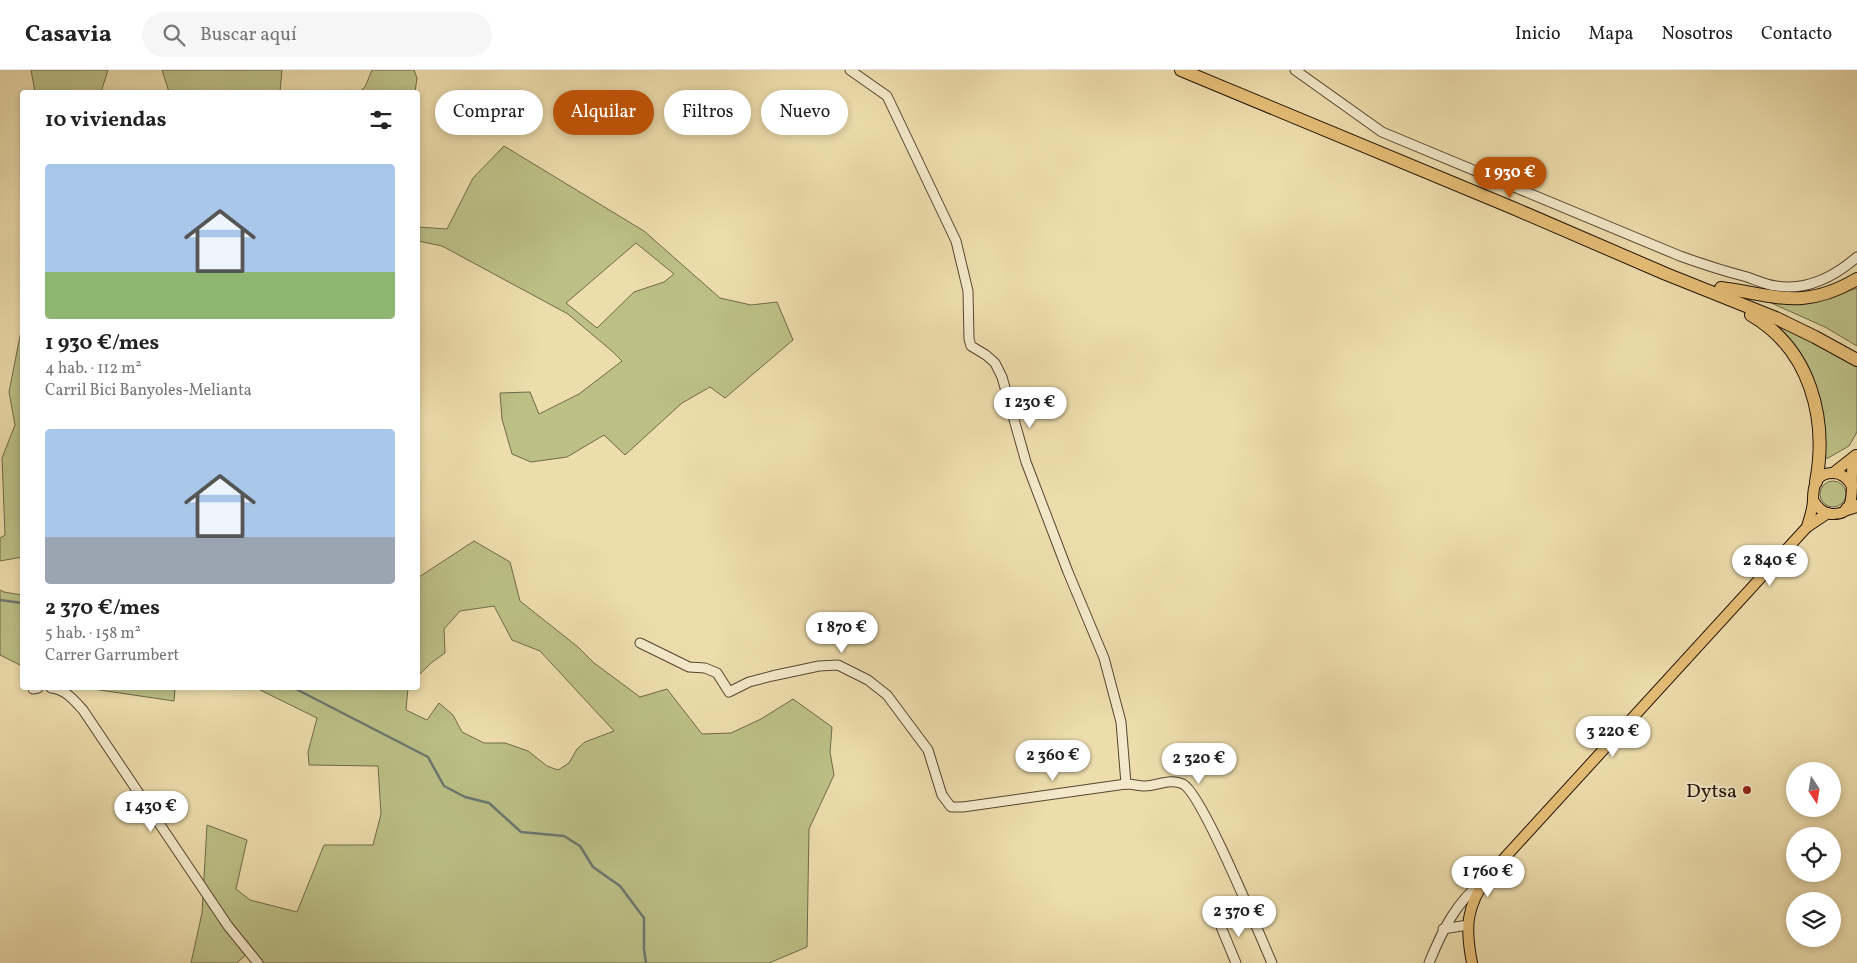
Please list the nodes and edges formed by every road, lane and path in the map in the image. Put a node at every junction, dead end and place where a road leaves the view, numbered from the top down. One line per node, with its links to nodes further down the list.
1 (850, 70): 20 (street)
2 (1182, 70): 7 (highway)
3 (1199, 70): 7 (highway)
4 (1295, 70): 5 (street)
5 (1857, 257)
6 (1857, 279): 7 (highway)
7 (1715, 290): 8 (highway); 9 (highway); 12 (highway)
8 (1857, 352)
9 (1857, 360)
10 (1856, 455): 11 (main road); 13 (main road)
11 (1834, 473): 12 (main road); 13 (main road)
12 (1816, 482): 14 (main road)
13 (1852, 486): 15 (main road)
14 (1813, 500): 16 (main road); 17 (main road)
15 (1852, 507): 16 (main road)
16 (1828, 513): 17 (main road)
17 (1807, 527): 21 (main road)
18 (640, 643): 20 (street)
19 (60, 690): 28 (street)
20 (1126, 784): 29 (street)
21 (1488, 876): 22 (street); 23 (main road)
22 (1456, 908): 23 (street); 26 (street)
23 (1469, 912): 25 (main road)
24 (1219, 922): 27 (street)
25 (1468, 925): 26 (street); 31 (main road)
26 (1443, 929): 30 (street)
27 (1234, 962)
28 (258, 963)
29 (1272, 963)
30 (1429, 963)
31 (1472, 963)

